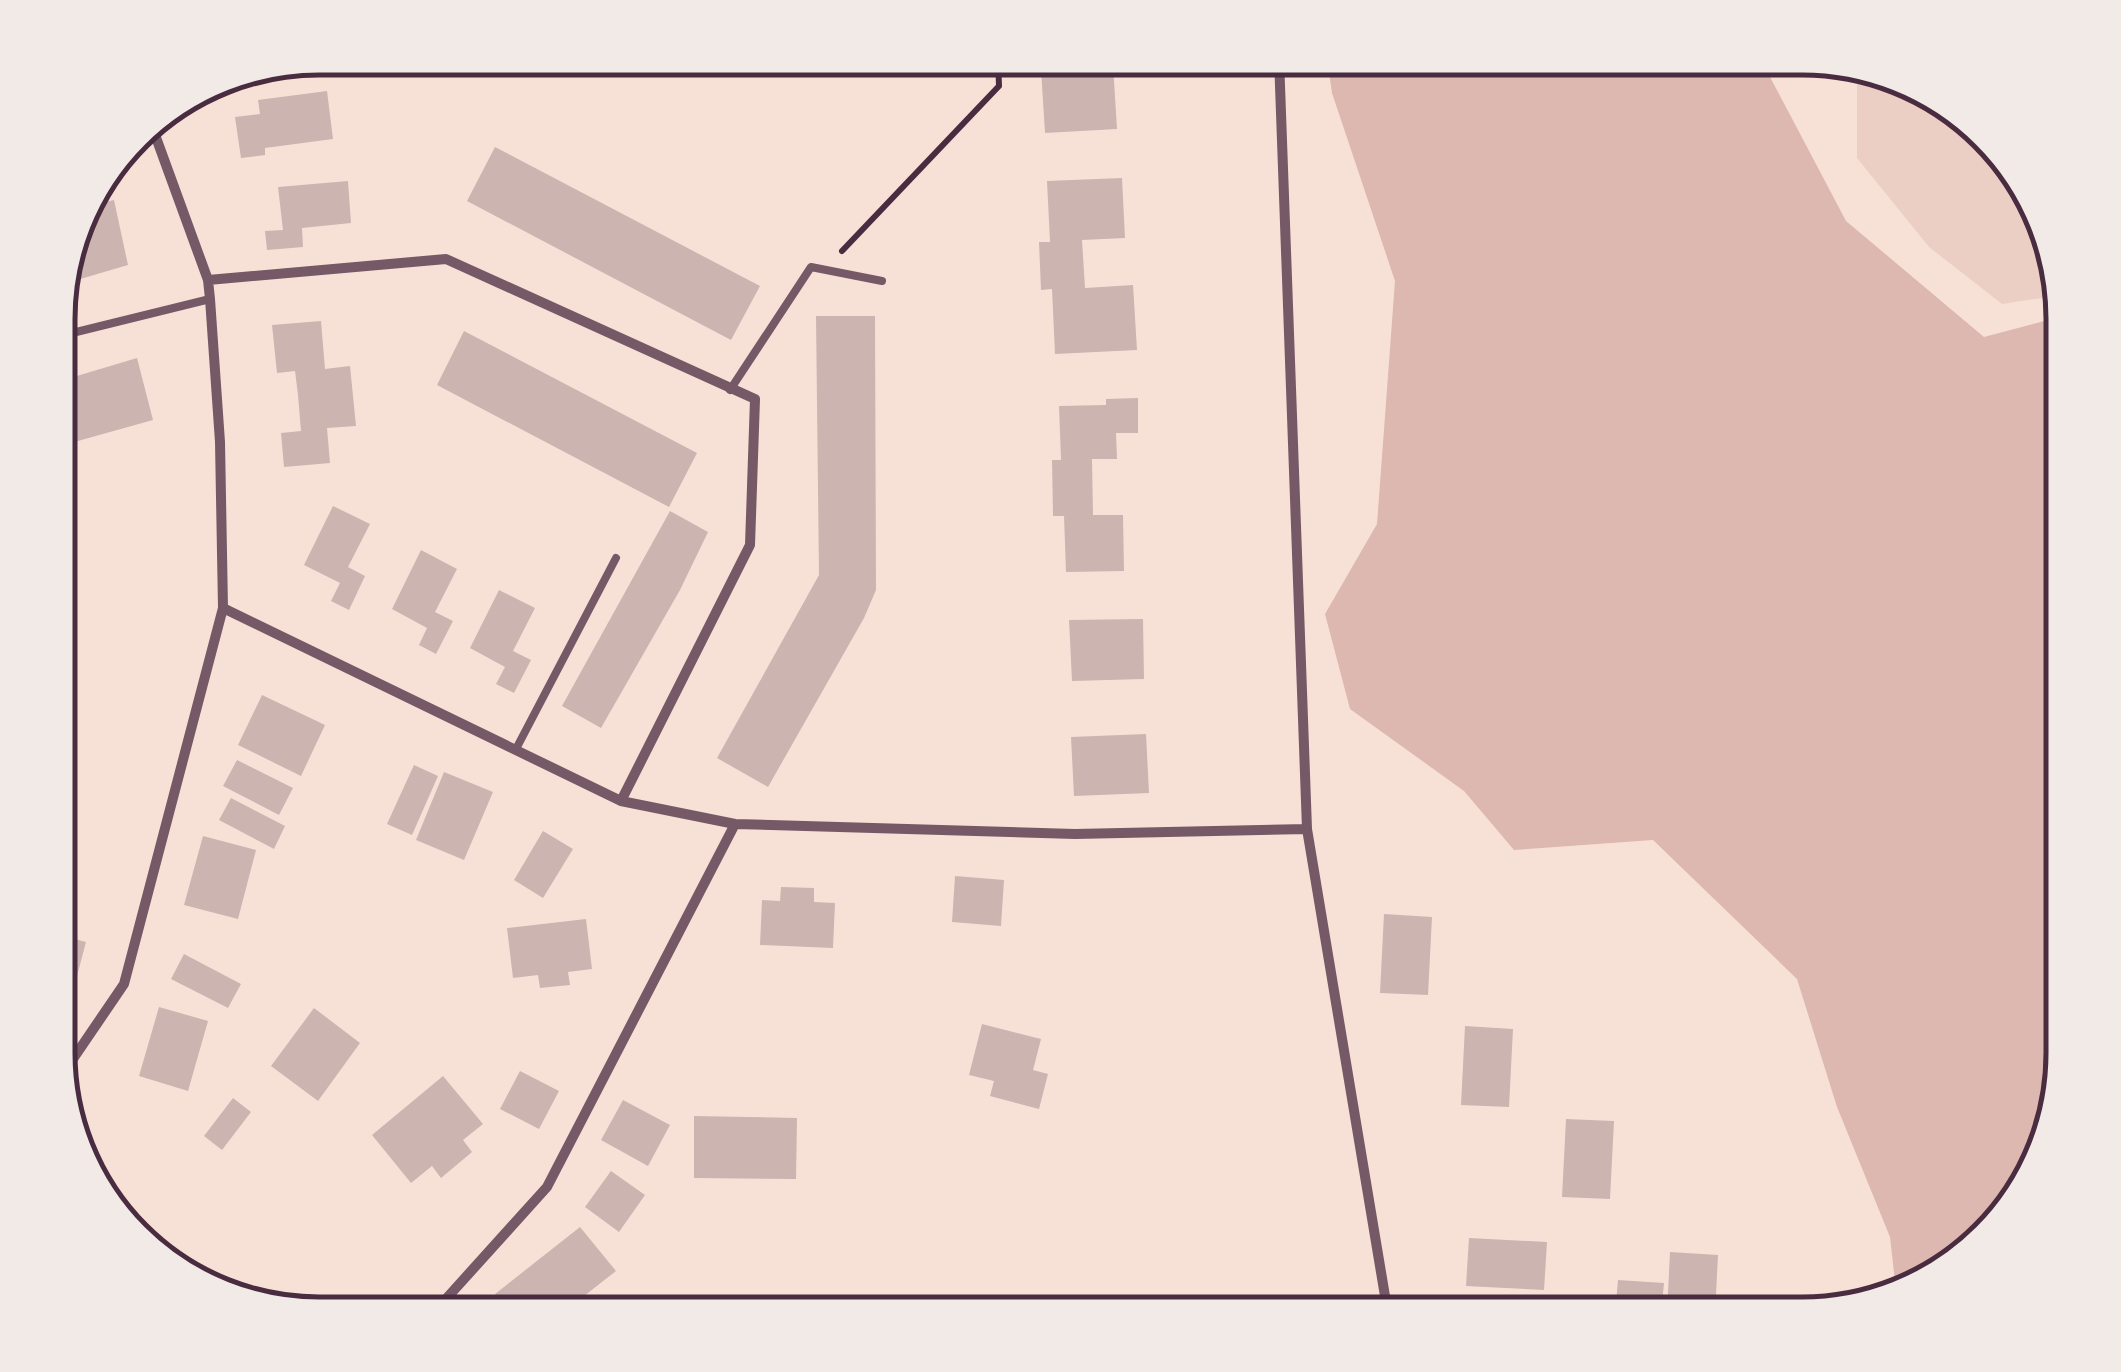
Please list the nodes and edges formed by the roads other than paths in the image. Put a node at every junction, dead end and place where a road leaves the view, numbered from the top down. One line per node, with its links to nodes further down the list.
1 (1280, 75): 13 (street)
2 (156, 138): 3 (street)
3 (208, 280): 5 (street); 7 (street)
4 (882, 280): 7 (lane)
5 (210, 299): 6 (lane); 9 (street)
6 (75, 332)
7 (730, 390): 11 (street)
8 (616, 558): 10 (lane)
9 (223, 608): 10 (street); 14 (street)
10 (516, 749): 11 (street)
11 (622, 800): 12 (street)
12 (736, 824): 13 (street); 16 (street)
13 (1308, 829): 15 (street)
14 (75, 1056)
15 (1385, 1296)
16 (448, 1297)

